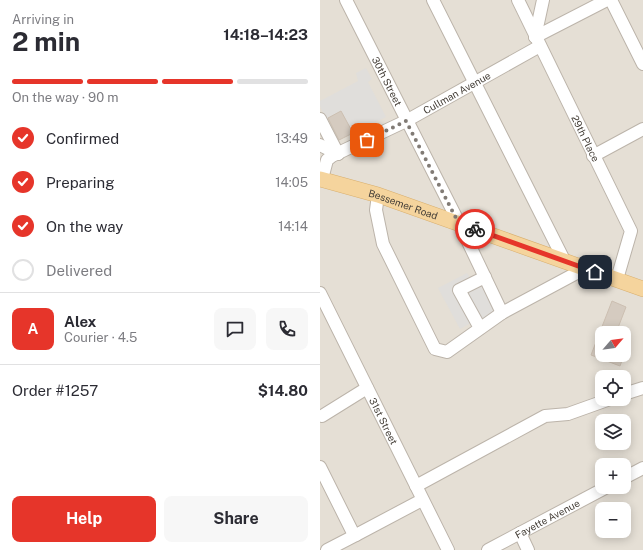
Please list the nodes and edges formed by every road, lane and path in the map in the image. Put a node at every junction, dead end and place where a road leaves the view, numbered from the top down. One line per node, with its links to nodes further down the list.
1 (346, 0): 11 (street, 30th Street)
2 (433, 0): 9 (street)
3 (518, 0): 7 (street, 29th Place)
4 (543, 0): 7 (street)
5 (607, 0): 7 (street, Cullman Avenue)
6 (611, 0): 8 (street)
7 (538, 42): 9 (street, Cullman Avenue); 15 (street, 29th Place)
8 (643, 64)
9 (474, 83): 11 (street, Cullman Avenue); 19 (street)
10 (320, 119): 14 (street)
11 (406, 121): 14 (street, Cullman Avenue); 18 (street, 30th Street)
12 (643, 129): 15 (street)
13 (320, 145): 14 (street)
14 (338, 154): 16 (street, Cullman Avenue)
15 (593, 156): 22 (street, 29th Place)
16 (321, 179): 17 (main road, Bessemer Road)
17 (378, 195): 18 (main road, Bessemer Road); 26 (street)
18 (459, 224): 19 (main road, Bessemer Road); 21 (street, 30th Street)
19 (565, 262): 20 (main road, Bessemer Road)
20 (584, 269): 22 (main road, Bessemer Road); 25 (street)
21 (485, 277): 25 (street, 30th Street); 26 (street)
22 (617, 279): 23 (main road, Bessemer Road)
23 (643, 289)
24 (320, 293): 27 (street, 31st Street)
25 (502, 313): 26 (street)
26 (480, 328)
27 (367, 388): 31 (street); 35 (street, 31st Street)
28 (643, 388): 29 (street)
29 (631, 392)
30 (595, 404): 35 (street)
31 (322, 416)
32 (320, 467): 39 (street)
33 (643, 468): 34 (street)
34 (631, 474)
35 (416, 486): 37 (street, 31st Street)
36 (595, 493): 38 (street, Fayette Avenue)
37 (422, 500): 39 (street); 41 (street, 31st Street)
38 (520, 533): 42 (street, Fayette Avenue); 43 (street)
39 (356, 535): 40 (street)
40 (327, 550)
41 (448, 550)
42 (488, 550)
43 (528, 550)

